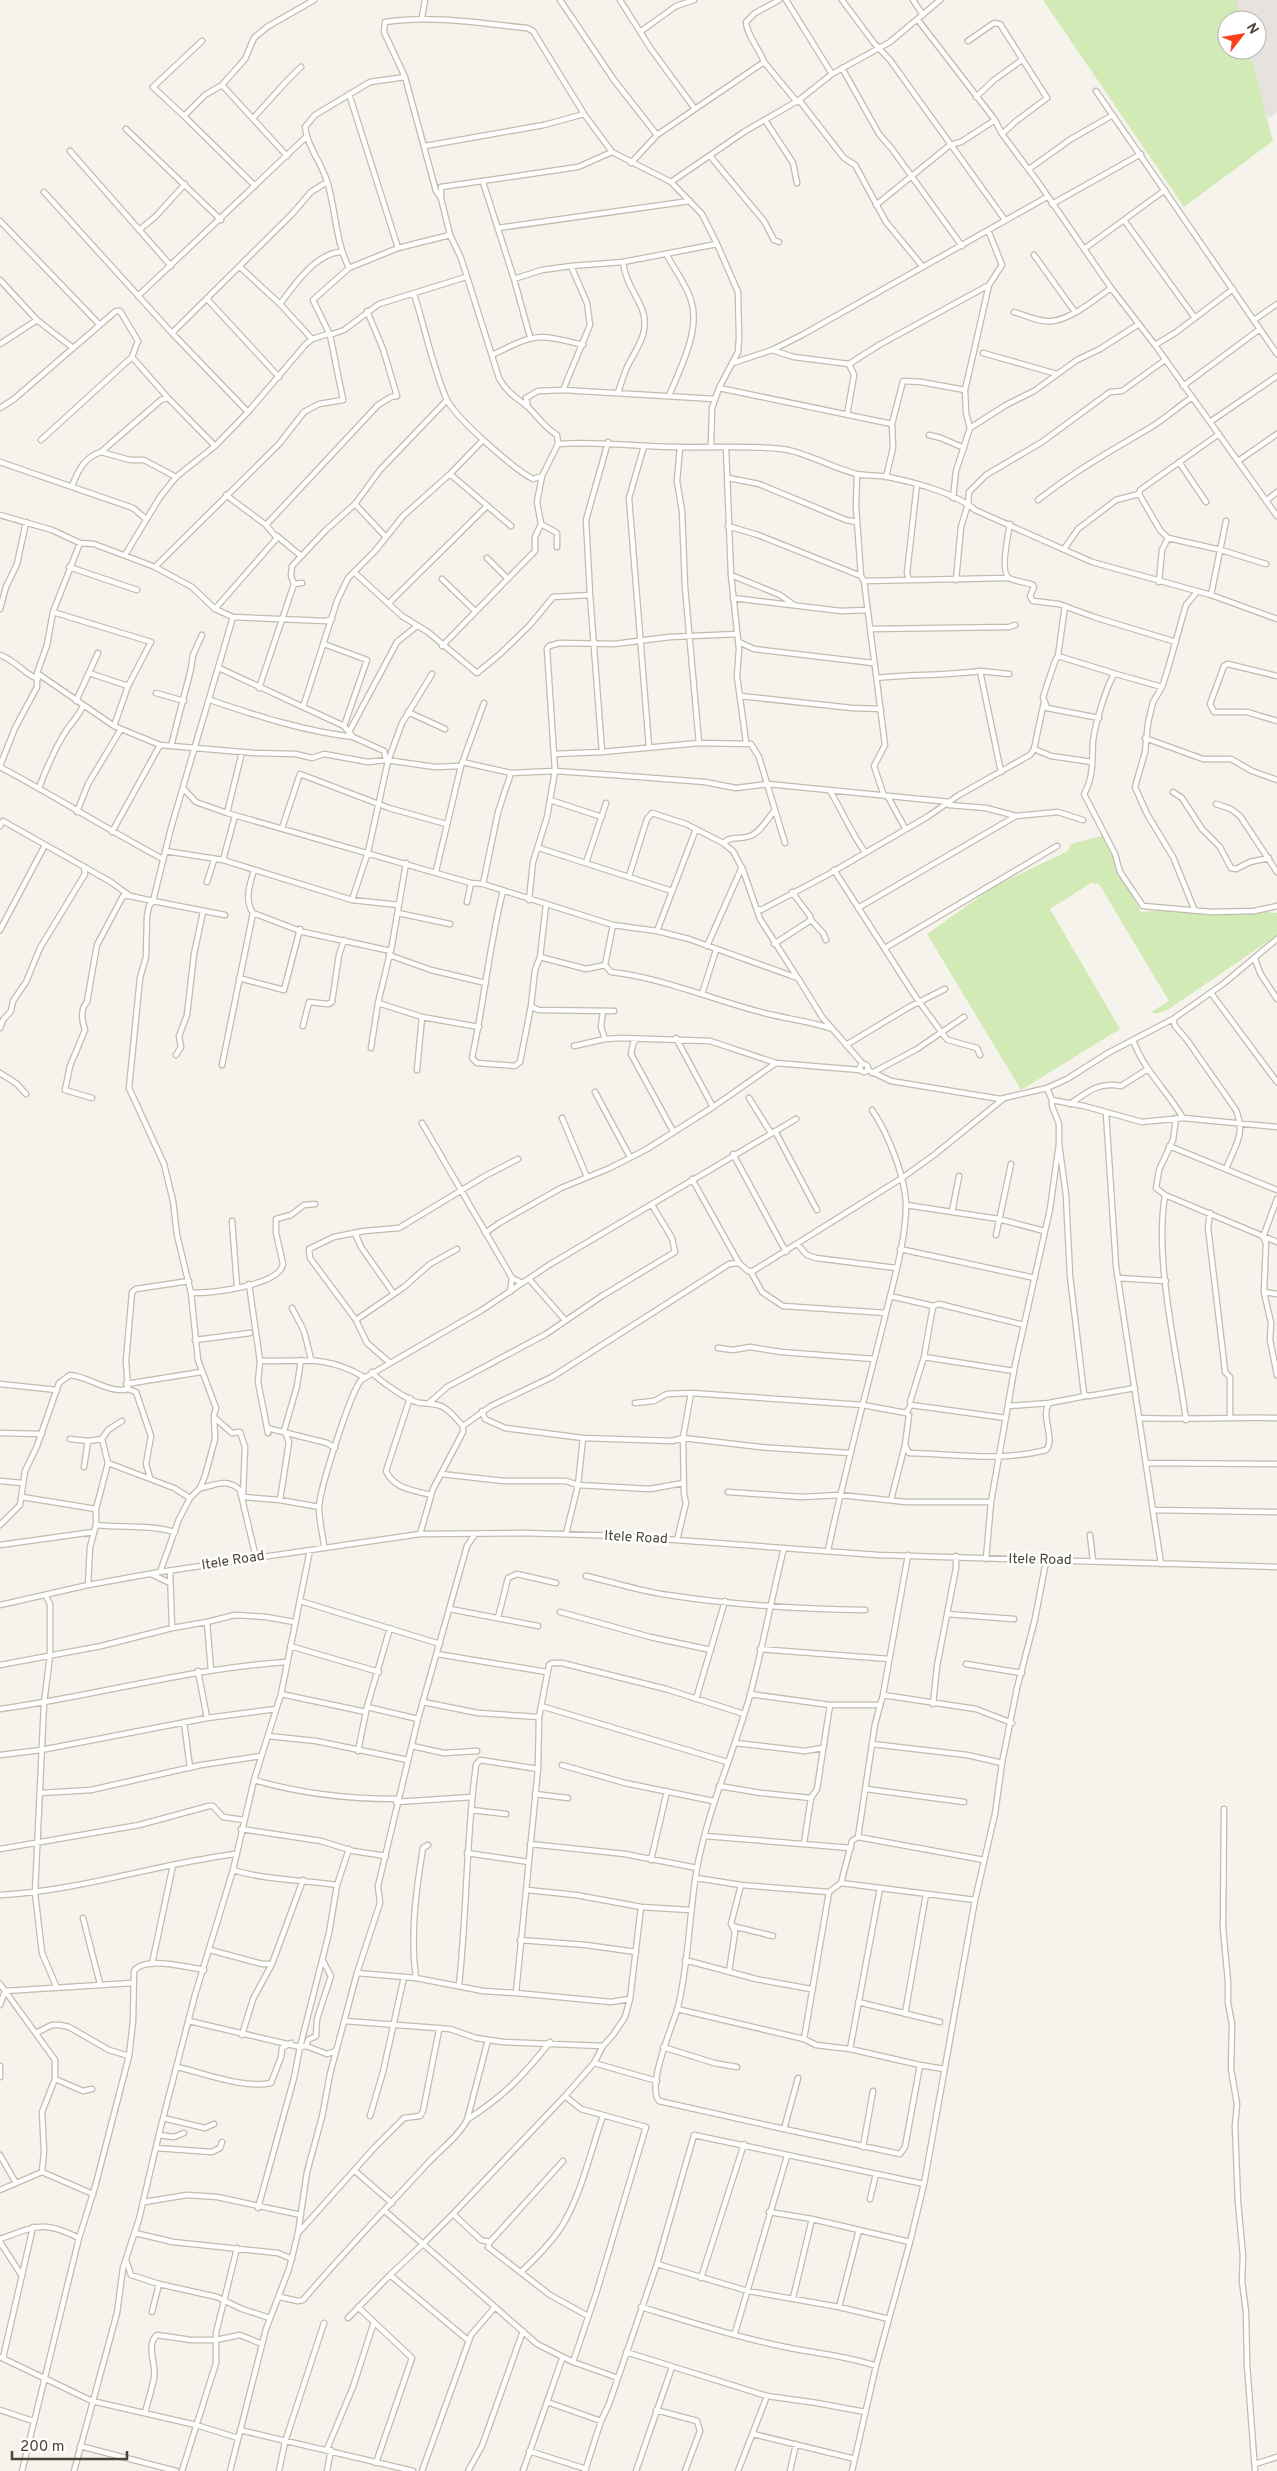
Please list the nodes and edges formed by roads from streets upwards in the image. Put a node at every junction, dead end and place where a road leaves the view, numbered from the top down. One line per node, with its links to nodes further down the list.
1 (314, 0): 24 (street)
2 (425, 0): 12 (street)
3 (560, 0): 38 (street)
4 (620, 0): 14 (street)
5 (694, 0): 14 (street)
6 (779, 0): 19 (street)
7 (786, 0): 22 (street)
8 (842, 0): 17 (street)
9 (913, 0): 11 (street)
10 (940, 0): 11 (street)
11 (923, 15): 13 (street)
12 (422, 18): 23 (street); 30 (street)
13 (918, 20): 17 (street); 27 (street)
14 (640, 32): 29 (street)
15 (202, 41): 32 (street)
16 (968, 41): 18 (street)
17 (880, 48): 21 (street); 40 (street)
18 (1022, 60): 27 (street); 37 (street)
19 (764, 62): 28 (street); 29 (street)
20 (301, 67): 33 (street)
21 (842, 68): 22 (street); 49 (street)
22 (832, 74): 28 (street)
23 (405, 77): 26 (street); 41 (street)
24 (222, 86): 32 (street); 33 (street)
25 (1096, 91): 31 (street)
26 (349, 94): 39 (street); 74 (street)
27 (976, 97): 35 (street)
28 (798, 101): 34 (street); 62 (street)
29 (695, 109): 38 (street)
30 (584, 114): 41 (street); 43 (street)
31 (1113, 115): 44 (street); 48 (street)
32 (184, 116): 55 (street)
33 (253, 118): 45 (street)
34 (765, 120): 46 (street); 54 (street)
35 (995, 120): 37 (street); 40 (street)
36 (126, 129): 53 (street)
37 (1002, 134): 48 (street)
38 (657, 135): 47 (street)
39 (306, 137): 45 (street); 50 (street)
40 (950, 145): 49 (street); 65 (street)
41 (425, 146): 59 (street)
42 (70, 152): 68 (street)
43 (612, 152): 47 (street); 51 (street)
44 (1141, 154): 56 (street); 61 (street)
45 (287, 156): 55 (street)
46 (710, 156): 52 (street); 71 (street)
47 (631, 163): 52 (street)
48 (1029, 170): 58 (street)
49 (911, 176): 62 (street); 73 (street)
50 (327, 182): 76 (street); 82 (street)
51 (482, 182): 59 (street); 67 (street)
52 (671, 182): 60 (street)
53 (185, 184): 64 (street); 68 (street)
54 (797, 184)
55 (255, 186): 64 (street)
56 (1165, 190): 66 (street); 90 (street)
57 (44, 192): 92 (street)
58 (1047, 197): 61 (street); 65 (street)
59 (441, 198): 70 (street)
60 (690, 201): 67 (street); 72 (street)
61 (1052, 204): 75 (street)
62 (876, 205): 83 (street)
63 (0, 220): 103 (street)
64 (221, 220): 80 (street)
65 (1005, 220): 69 (street)
66 (1124, 220): 75 (street); 99 (street)
67 (498, 228): 86 (street)
68 (139, 230): 80 (street)
69 (988, 230): 73 (street); 88 (street)
70 (450, 235): 74 (street); 85 (street)
71 (779, 242)
72 (718, 244): 77 (street); 119 (street)
73 (962, 246): 83 (street)
74 (398, 248): 84 (street)
75 (1084, 249): 89 (street)
76 (341, 252): 84 (street); 94 (street)
77 (667, 255): 79 (street); 129 (street)
78 (1034, 255): 98 (street)
79 (623, 262): 81 (street); 128 (street)
80 (171, 266): 92 (street)
81 (571, 266): 86 (street); 110 (street)
82 (240, 267): 93 (street); 94 (street)
83 (923, 267): 113 (street)
84 (349, 268): 106 (street)
85 (466, 277): 91 (street); 116 (street)
86 (514, 279): 107 (street)
87 (0, 280): 100 (street)
88 (989, 285): 120 (street); 127 (street)
89 (1111, 288): 98 (street); 102 (street)
90 (1232, 289): 99 (street); 101 (street)
91 (414, 294): 96 (street); 133 (street)
92 (138, 296): 105 (street)
93 (208, 300): 105 (street); 123 (street)
94 (280, 304): 108 (street)
95 (1277, 304): 101 (street)
96 (367, 311): 106 (street); 184 (street)
97 (1014, 312): 98 (street)
98 (1075, 312)
99 (1195, 318): 111 (street)
100 (36, 320): 109 (street); 112 (street)
101 (1254, 320): 104 (street)
102 (1139, 324): 111 (street); 121 (street)
103 (100, 325): 112 (street); 117 (street)
104 (1260, 329): 115 (street); 124 (street)
105 (172, 333): 136 (street)
106 (329, 335): 108 (street); 168 (street)
107 (530, 337): 110 (street); 116 (street)
108 (312, 339): 123 (street)
109 (0, 344)
110 (583, 344): 126 (street)
111 (1155, 345): 118 (street)
112 (73, 348): 135 (street)
113 (772, 350): 119 (street); 120 (street)
114 (983, 354): 121 (street)
115 (1277, 354)
116 (492, 356): 134 (street)
117 (132, 357): 130 (street); 144 (street)
118 (1165, 360): 124 (street); 174 (street)
119 (733, 364): 125 (street)
120 (849, 364): 137 (street)
121 (1057, 374): 140 (street)
122 (1277, 376): 138 (street)
123 (279, 377): 136 (street)
124 (1183, 386): 131 (street)
125 (719, 388): 132 (street); 137 (street)
126 (563, 390): 128 (street); 134 (street)
127 (965, 390): 139 (street); 140 (street)
128 (618, 393): 129 (street)
129 (669, 396): 132 (street)
130 (168, 398): 148 (street); 154 (street)
131 (1191, 398): 138 (street); 170 (street)
132 (715, 399): 150 (street)
133 (447, 400): 145 (street); 173 (street)
134 (528, 407): 147 (street)
135 (0, 408)
136 (248, 412): 148 (street)
137 (847, 415): 139 (street)
138 (1210, 422): 141 (street)
139 (892, 424): 162 (street)
140 (970, 428): 153 (street)
141 (1219, 434): 155 (street); 157 (street)
142 (1277, 434): 155 (street)
143 (929, 435): 153 (street)
144 (41, 440)
145 (483, 440): 158 (street); 160 (street)
146 (608, 442): 147 (street); 149 (street); 216 (street)
147 (558, 444): 160 (street)
148 (215, 446): 161 (street)
149 (644, 446): 151 (street); 239 (street)
150 (712, 446): 151 (street); 152 (street)
151 (680, 447): 238 (street)
152 (726, 448): 159 (street); 163 (street)
153 (964, 448): 169 (street)
154 (102, 452): 161 (street); 165 (street)
155 (1238, 461): 171 (street)
156 (0, 462): 165 (street)
157 (1179, 462): 167 (street); 172 (street)
158 (450, 474): 175 (street); 188 (street)
159 (857, 474): 162 (street); 181 (street)
160 (542, 476): 182 (street)
161 (176, 477): 178 (street)
162 (886, 477): 164 (street)
163 (728, 478): 181 (street); 186 (street)
164 (917, 484): 169 (street); 206 (street)
165 (72, 486): 178 (street)
166 (1277, 492): 171 (street)
167 (1139, 494): 189 (street); 192 (street)
168 (226, 495): 184 (street); 199 (street)
169 (953, 498): 174 (street)
170 (1038, 500)
171 (1266, 501): 177 (street)
172 (1206, 502)
173 (355, 504): 188 (street); 195 (street)
174 (968, 504): 183 (street); 207 (street)
175 (486, 507): 185 (street); 219 (street)
176 (0, 515): 180 (street)
177 (1277, 516)
178 (146, 519): 194 (street)
179 (1226, 521): 193 (street)
180 (26, 522): 190 (street); 213 (street)
181 (857, 522): 202 (street)
182 (542, 524): 191 (street); 203 (street)
183 (1010, 524): 192 (street); 204 (street)
184 (266, 525): 187 (street)
185 (510, 526)
186 (728, 526): 201 (street); 202 (street)
187 (277, 536): 195 (street); 223 (street)
188 (385, 536): 200 (street)
189 (1168, 538): 193 (street); 209 (street)
190 (80, 543): 194 (street); 198 (street)
191 (557, 547)
192 (1064, 549): 209 (street)
193 (1221, 550): 197 (street); 217 (street)
194 (125, 555): 199 (street)
195 (301, 556): 211 (street)
196 (486, 558): 203 (street)
197 (1266, 564)
198 (70, 567): 214 (street); 226 (street)
199 (155, 567): 223 (street)
200 (354, 572): 219 (street); 230 (street)
201 (731, 575): 218 (street); 220 (street)
202 (861, 576): 208 (street)
203 (507, 578): 225 (street)
204 (1008, 578): 207 (street); 221 (street)
205 (442, 579): 225 (street)
206 (909, 580): 207 (street); 208 (street)
207 (956, 580)
208 (864, 581): 224 (street)
209 (1159, 582): 215 (street)
210 (302, 583): 211 (street)
211 (294, 584): 228 (street)
212 (0, 585): 213 (street)
213 (6, 587): 222 (street)
214 (137, 590)
215 (1197, 592): 217 (street); 242 (street)
216 (590, 595): 240 (street); 244 (street)
217 (1211, 596): 229 (street)
218 (733, 598): 220 (street); 236 (street)
219 (389, 603): 231 (street)
220 (795, 606): 224 (street)
221 (1065, 606): 242 (street); 247 (street)
222 (0, 609)
223 (215, 609): 227 (street)
224 (867, 610): 234 (street)
225 (475, 611): 244 (street)
226 (54, 612): 251 (street); 260 (street)
227 (233, 617): 228 (street); 249 (street)
228 (281, 619): 230 (street); 262 (street)
229 (1277, 619)
230 (332, 620): 243 (street)
231 (408, 620): 233 (street); 235 (street)
232 (1015, 625): 234 (street)
233 (417, 626): 235 (street); 244 (street)
234 (870, 629): 248 (street)
235 (410, 631): 280 (street)
236 (737, 634): 238 (street); 241 (street)
237 (202, 635): 267 (street)
238 (689, 637): 239 (street); 284 (street)
239 (641, 641): 240 (street); 287 (street)
240 (593, 642): 291 (street); 292 (street)
241 (738, 642): 248 (street); 264 (street)
242 (1176, 642): 261 (street)
243 (324, 644): 271 (street); 277 (street)
244 (442, 646)
245 (98, 653): 252 (street)
246 (0, 655): 258 (street)
247 (1058, 656): 255 (street); 268 (street)
248 (874, 663): 257 (street)
249 (219, 668): 262 (street); 265 (street)
250 (980, 671): 254 (street); 257 (street); 298 (street)
251 (37, 673): 258 (street); 259 (street)
252 (89, 673): 260 (street); 266 (street)
253 (432, 674): 273 (street)
254 (1009, 674)
255 (1116, 674): 261 (street); 274 (street)
256 (1277, 676): 275 (street)
257 (877, 678): 272 (street)
258 (37, 679): 259 (street); 296 (street)
259 (48, 682): 266 (street)
260 (128, 686): 276 (street)
261 (1162, 687): 282 (street)
262 (259, 688): 271 (street)
263 (156, 693): 267 (street)
264 (740, 696): 272 (street); 283 (street)
265 (210, 700): 281 (street); 288 (street)
266 (76, 701): 270 (street)
267 (184, 701): 286 (street)
268 (1044, 701): 274 (street); 289 (street)
269 (484, 703): 295 (street)
270 (83, 706): 276 (street); 302 (street)
271 (302, 707): 277 (street)
272 (881, 709): 306 (street)
273 (408, 712): 279 (street); 293 (street)
274 (1099, 718): 294 (street)
275 (1277, 721)
276 (114, 726): 278 (street)
277 (344, 726): 280 (street)
278 (121, 729): 285 (street); 314 (street)
279 (445, 729)
280 (348, 732): 281 (street)
281 (353, 737): 293 (street)
282 (1145, 738): 300 (street); 366 (street)
283 (746, 742): 284 (street); 301 (street)
284 (698, 743): 287 (street)
285 (160, 745): 286 (street); 326 (street)
286 (171, 746): 288 (street)
287 (649, 747): 291 (street)
288 (196, 748): 290 (street); 303 (street)
289 (1034, 748): 294 (street); 298 (street)
290 (242, 752): 293 (street); 315 (street)
291 (602, 752): 292 (street)
292 (554, 754): 297 (street)
293 (387, 760): 295 (street); 309 (street)
294 (1092, 762): 366 (street)
295 (462, 764): 299 (street); 321 (street)
296 (0, 767): 302 (street)
297 (555, 771): 299 (street); 301 (street); 307 (street)
298 (1001, 772): 308 (street)
299 (511, 773): 352 (street)
300 (1277, 780)
301 (768, 784): 304 (street); 313 (street)
302 (39, 788): 314 (street)
303 (183, 788): 315 (street); 332 (street)
304 (830, 791): 306 (street); 334 (street)
305 (1173, 792): 335 (street)
306 (886, 797): 308 (street); 324 (street)
307 (550, 800): 318 (street); 331 (street)
308 (950, 802): 312 (street)
309 (378, 803): 321 (street); 323 (street); 333 (street)
310 (606, 803): 318 (street)
311 (1216, 804): 335 (street)
312 (945, 806): 317 (street); 324 (street)
313 (775, 810): 327 (street); 328 (street)
314 (77, 812): 326 (street)
315 (227, 813): 316 (street)
316 (235, 816): 323 (street); 338 (street)
317 (1016, 816): 320 (street); 364 (street)
318 (602, 817): 340 (street)
319 (2, 820): 322 (street); 329 (street)
320 (1083, 820)
321 (446, 824): 345 (street)
322 (0, 826)
323 (282, 828): 333 (street)
324 (905, 828): 334 (street)
325 (696, 829): 327 (street); 348 (street); 353 (street)
326 (112, 832): 336 (street)
327 (724, 843): 341 (street)
328 (785, 844)
329 (45, 845): 342 (street); 375 (street)
330 (1057, 846): 382 (street)
331 (539, 848): 340 (street); 358 (street)
332 (165, 851): 336 (street); 337 (street)
333 (368, 852): 339 (street); 357 (street)
334 (865, 852): 344 (street)
335 (1269, 858): 346 (street)
336 (163, 859): 359 (street)
337 (214, 860): 338 (street); 350 (street)
338 (223, 860): 343 (street)
339 (406, 863): 345 (street); 361 (street)
340 (586, 863): 348 (street)
341 (742, 867): 365 (street); 381 (street)
342 (85, 868): 347 (street); 349 (street)
343 (254, 870): 357 (street); 368 (street)
344 (834, 870): 355 (street); 364 (street)
345 (436, 871): 351 (street)
346 (1277, 872)
347 (84, 874): 349 (street); 405 (street)
348 (629, 876): 353 (street)
349 (100, 877): 356 (street)
350 (207, 882)
351 (471, 882): 352 (street); 360 (street)
352 (483, 884): 354 (street)
353 (672, 890): 376 (street)
354 (503, 891): 358 (street); 390 (street)
355 (792, 892): 365 (street); 371 (street)
356 (130, 896): 359 (street); 429 (street)
357 (352, 900): 361 (street)
358 (529, 900): 362 (street)
359 (153, 901): 367 (street); 486 (street)
360 (467, 902)
361 (399, 904): 369 (street)
362 (546, 905): 373 (street); 385 (street)
363 (1277, 906): 366 (street)
364 (858, 908): 382 (street)
365 (757, 909): 380 (street)
366 (1195, 911)
367 (203, 912): 370 (street); 416 (street)
368 (253, 913): 374 (street); 388 (street)
369 (398, 913): 372 (street); 384 (street)
370 (225, 915)
371 (811, 920): 379 (street); 380 (street)
372 (450, 924)
373 (612, 925): 376 (street); 387 (street)
374 (300, 929): 378 (street); 388 (street)
375 (0, 930)
376 (657, 931): 381 (street)
377 (1277, 939): 386 (street)
378 (344, 940): 384 (street); 403 (street)
379 (826, 940)
380 (774, 944): 389 (street)
381 (707, 946): 383 (street)
382 (885, 948): 395 (street)
383 (716, 950): 389 (street); 393 (street)
384 (390, 953): 390 (street); 396 (street)
385 (540, 956): 387 (street); 397 (street)
386 (1255, 959): 392 (street); 394 (street)
387 (605, 965): 393 (street)
388 (239, 978): 418 (street)
389 (798, 978): 406 (street)
390 (486, 983): 404 (street)
391 (945, 989): 395 (street)
392 (1211, 993): 402 (street); 425 (street)
393 (702, 994): 406 (street)
394 (1277, 999)
395 (920, 1002): 407 (street); 412 (street)
396 (378, 1003): 400 (street); 414 (street)
397 (531, 1006): 398 (street); 404 (street)
398 (603, 1011): 399 (street); 409 (street)
399 (614, 1011)
400 (422, 1017): 404 (street); 421 (street)
401 (964, 1017): 407 (street)
402 (1173, 1019): 411 (street); 442 (street)
403 (303, 1026)
404 (478, 1027)
405 (0, 1028)
406 (832, 1029): 412 (street)
407 (941, 1033): 415 (street); 423 (street)
408 (676, 1038): 410 (street); 417 (street); 434 (street)
409 (605, 1039): 410 (street); 413 (street)
410 (636, 1039): 444 (street)
411 (1133, 1040): 420 (street); 426 (street)
412 (846, 1045): 419 (street)
413 (574, 1046)
414 (370, 1048)
415 (980, 1054)
416 (176, 1055)
417 (776, 1063): 422 (street); 434 (street)
418 (222, 1064)
419 (863, 1064): 422 (street); 423 (street)
420 (1148, 1069): 433 (street); 439 (street)
421 (417, 1070)
422 (860, 1070): 423 (street)
423 (870, 1071): 431 (street)
424 (0, 1073): 428 (street)
425 (1277, 1082)
426 (1047, 1088): 431 (street); 432 (street)
427 (596, 1092): 449 (street)
428 (26, 1094)
429 (92, 1098)
430 (750, 1098): 445 (street)
431 (1003, 1099): 454 (street)
432 (1052, 1100): 433 (street); 446 (street)
433 (1070, 1104): 436 (street)
434 (713, 1107): 444 (street)
435 (872, 1110): 454 (street)
436 (1106, 1113): 438 (street); 484 (street)
437 (562, 1118): 456 (street)
438 (1176, 1118): 439 (street); 447 (street)
439 (1183, 1118): 442 (street)
440 (796, 1119): 445 (street)
441 (422, 1123): 458 (street)
442 (1241, 1123): 443 (street); 452 (street)
443 (1277, 1127)
444 (672, 1131): 449 (street)
445 (773, 1132): 448 (street); 464 (street)
446 (1058, 1144): 469 (street); 524 (street)
447 (1169, 1146): 452 (street); 459 (street)
448 (733, 1154): 455 (street); 478 (street)
449 (630, 1157): 456 (street)
450 (518, 1159): 458 (street)
451 (1011, 1164): 467 (street)
452 (1226, 1169): 457 (street)
453 (959, 1176): 465 (street)
454 (902, 1178): 463 (street); 475 (street)
455 (692, 1179): 462 (street); 479 (street)
456 (561, 1188): 471 (street)
457 (1277, 1190)
458 (460, 1191): 470 (street); 471 (street)
459 (1165, 1195): 466 (street); 487 (street)
460 (1277, 1199): 473 (street)
461 (315, 1204): 488 (street)
462 (652, 1205): 485 (street); 501 (street)
463 (906, 1205): 465 (street); 477 (street)
464 (817, 1210)
465 (952, 1212): 467 (street)
466 (1210, 1213): 473 (street); 535 (street)
467 (999, 1219): 469 (street); 472 (street)
468 (232, 1221): 490 (street)
469 (1044, 1231): 483 (street)
470 (355, 1233): 494 (street); 500 (street)
471 (485, 1234): 482 (street)
472 (996, 1235)
473 (1263, 1237): 474 (street); 492 (street)
474 (1277, 1242)
475 (798, 1245): 478 (street); 480 (street)
476 (457, 1249): 494 (street)
477 (900, 1249): 480 (street); 483 (street)
478 (786, 1252): 481 (street)
479 (739, 1262): 481 (street); 532 (street)
480 (896, 1268): 496 (street)
481 (750, 1272): 499 (street)
482 (512, 1278): 489 (street); 491 (street)
483 (1035, 1278): 502 (street)
484 (1118, 1278): 487 (street); 521 (street)
485 (530, 1279): 489 (street); 501 (street)
486 (189, 1281): 493 (street); 520 (street)
487 (1166, 1281): 539 (street)
488 (248, 1284): 490 (street); 512 (street)
489 (522, 1284): 491 (street)
490 (237, 1286): 493 (street)
491 (510, 1292): 513 (street)
492 (1264, 1292): 495 (street); 505 (street)
493 (191, 1294): 504 (street)
494 (394, 1294): 500 (street)
495 (1277, 1294)
496 (890, 1296): 497 (street); 499 (street)
497 (933, 1306): 502 (street); 508 (street)
498 (292, 1308): 509 (street)
499 (886, 1313): 510 (street)
500 (356, 1320): 513 (street)
501 (565, 1320): 526 (street)
502 (1024, 1325): 514 (street)
503 (250, 1333): 504 (street)
504 (195, 1340): 515 (street)
505 (1270, 1340): 506 (street); 517 (street)
506 (1277, 1340)
507 (718, 1348): 510 (street)
508 (924, 1357): 514 (street); 530 (street)
509 (311, 1359): 511 (street); 518 (street)
510 (874, 1359): 529 (street)
511 (301, 1360): 512 (street); 542 (street)
512 (260, 1361): 542 (street)
513 (390, 1363): 516 (street)
514 (1014, 1371): 531 (street)
515 (201, 1372): 520 (street); 534 (street)
516 (372, 1372): 518 (street); 525 (street)
517 (1277, 1375)
518 (364, 1378): 549 (street)
519 (0, 1384): 522 (street)
520 (127, 1386): 522 (street); 560 (street)
521 (1135, 1388): 524 (street); 537 (street)
522 (57, 1390): 544 (street)
523 (692, 1393): 527 (street); 529 (street); 546 (street)
524 (1086, 1396): 528 (street)
525 (410, 1398): 526 (street); 570 (street)
526 (429, 1403): 541 (street)
527 (635, 1403)
528 (1049, 1403): 531 (street); 555 (street)
529 (864, 1405): 533 (street); 554 (street)
530 (911, 1405): 533 (street); 536 (street)
531 (1008, 1406): 536 (street)
532 (482, 1411): 541 (street); 545 (street)
533 (906, 1413): 552 (street)
534 (214, 1415): 568 (street); 573 (street)
535 (1230, 1417): 538 (street); 539 (street)
536 (1006, 1418): 555 (street)
537 (1140, 1418): 539 (street); 557 (street)
538 (1277, 1418)
539 (1186, 1420)
540 (122, 1421): 548 (street)
541 (463, 1426): 561 (street)
542 (284, 1431): 551 (street); 575 (street)
543 (0, 1433): 544 (street)
544 (42, 1434): 565 (street)
545 (583, 1438): 546 (street); 567 (street)
546 (683, 1438): 554 (street); 566 (street)
547 (70, 1439): 550 (street)
548 (102, 1440): 550 (street); 556 (street)
549 (337, 1440): 551 (street); 553 (street)
550 (88, 1441): 559 (street)
551 (327, 1443): 553 (street)
552 (905, 1445): 555 (street); 576 (street)
553 (335, 1448): 578 (street)
554 (850, 1453): 571 (street)
555 (999, 1458): 577 (street)
556 (108, 1463): 562 (street); 579 (street)
557 (1146, 1463): 558 (street); 580 (street)
558 (1277, 1464)
559 (84, 1467)
560 (146, 1468): 562 (street); 563 (street)
561 (441, 1474): 567 (street); 570 (street)
562 (140, 1475): 563 (street)
563 (150, 1478): 574 (street)
564 (0, 1481): 565 (street)
565 (22, 1483): 572 (street)
566 (683, 1483): 567 (street); 590 (street)
567 (578, 1485): 588 (street)
568 (200, 1488): 573 (street); 574 (street)
569 (728, 1492): 571 (street)
570 (431, 1495): 586 (street)
571 (840, 1495): 576 (street); 595 (street)
572 (22, 1497): 579 (street); 582 (street)
573 (243, 1497): 575 (street); 598 (street)
574 (190, 1498): 585 (street)
575 (280, 1500): 578 (street)
576 (891, 1500): 577 (street)
577 (991, 1502): 599 (street)
578 (319, 1507): 592 (street)
579 (96, 1509): 583 (street)
580 (1154, 1510): 581 (street); 602 (street)
581 (1277, 1512)
582 (0, 1525)
583 (96, 1525): 584 (street); 585 (street)
584 (93, 1532): 591 (street); 610 (street)
585 (175, 1532): 605 (street)
586 (420, 1534): 587 (street, Itele Road); 592 (street, Itele Road)
587 (475, 1534): 588 (street, Itele Road); 616 (street)
588 (566, 1534): 590 (street, Itele Road)
589 (1090, 1535): 601 (street)
590 (678, 1540): 593 (street, Itele Road)
591 (0, 1546)
592 (324, 1547): 594 (street, Itele Road)
593 (784, 1548): 595 (street, Itele Road); 615 (street)
594 (310, 1550): 598 (street, Itele Road); 612 (street)
595 (828, 1550): 596 (street, Itele Road)
596 (908, 1555): 597 (street, Itele Road); 633 (street)
597 (956, 1556): 599 (street, Itele Road); 619 (street)
598 (256, 1558): 604 (street, Itele Road)
599 (986, 1559): 600 (street, Itele Road)
600 (1046, 1560): 601 (street, Itele Road); 641 (street)
601 (1093, 1561): 602 (street, Itele Road)
602 (1161, 1564): 603 (street, Itele Road)
603 (1277, 1568)
604 (170, 1571): 605 (street, Itele Road); 608 (street)
605 (160, 1572): 606 (street, Itele Road)
606 (151, 1574): 608 (street); 610 (street, Itele Road)
607 (586, 1576): 613 (street)
608 (170, 1583): 625 (street)
609 (556, 1583): 620 (street)
610 (88, 1585): 611 (street, Itele Road)
611 (48, 1596): 614 (street, Itele Road); 632 (street)
612 (300, 1601): 623 (street); 626 (street)
613 (725, 1601): 615 (street); 630 (street)
614 (0, 1605)
615 (772, 1607): 617 (street); 629 (street)
616 (450, 1609): 620 (street); 627 (street)
617 (865, 1610)
618 (560, 1612): 630 (street)
619 (947, 1614): 621 (street); 648 (street)
620 (498, 1618): 624 (street)
621 (1014, 1619)
622 (207, 1622): 623 (street); 625 (street); 637 (street)
623 (294, 1622): 628 (street)
624 (538, 1626)
625 (172, 1628): 632 (street)
626 (390, 1628): 627 (street); 639 (street)
627 (440, 1644): 631 (street)
628 (290, 1646): 634 (street); 639 (street)
629 (760, 1649): 633 (street); 643 (street)
630 (711, 1650): 645 (street)
631 (437, 1654): 640 (street); 646 (street)
632 (50, 1656): 636 (street); 647 (street)
633 (889, 1659): 644 (street)
634 (287, 1662): 637 (street); 642 (street)
635 (966, 1664): 641 (street)
636 (0, 1665)
637 (211, 1670): 638 (street)
638 (198, 1671): 647 (street); 657 (street)
639 (379, 1672): 654 (street)
640 (548, 1672): 645 (street); 651 (street)
641 (1022, 1673): 660 (street)
642 (281, 1694): 653 (street); 654 (street)
643 (750, 1694): 649 (street); 655 (street)
644 (883, 1695): 648 (street); 650 (street)
645 (696, 1698): 655 (street)
646 (423, 1702): 656 (street); 658 (street)
647 (44, 1703): 652 (street); 666 (street)
648 (933, 1704): 660 (street)
649 (830, 1705): 650 (street); 665 (street)
650 (880, 1705): 663 (street)
651 (541, 1706): 656 (street); 672 (street)
652 (0, 1709)
653 (276, 1709): 657 (street); 661 (street)
654 (366, 1709): 658 (street); 667 (street)
655 (744, 1714): 662 (street)
656 (539, 1717): 676 (street)
657 (207, 1718): 659 (street)
658 (418, 1719): 664 (street)
659 (184, 1722): 666 (street); 675 (street)
660 (1012, 1723): 673 (street)
661 (268, 1736): 667 (street); 670 (street)
662 (735, 1743): 665 (street); 672 (street)
663 (872, 1744): 673 (street); 679 (street)
664 (412, 1746): 668 (street); 671 (street)
665 (822, 1748): 685 (street)
666 (41, 1750): 669 (street); 681 (street)
667 (358, 1751): 671 (street)
668 (476, 1751)
669 (0, 1755)
670 (261, 1756): 675 (street); 677 (street)
671 (408, 1760): 686 (street)
672 (727, 1762): 678 (street)
673 (1002, 1762): 707 (street)
674 (562, 1765): 680 (street)
675 (190, 1768): 681 (street)
676 (538, 1769): 682 (street); 683 (street)
677 (254, 1780): 686 (street); 692 (street)
678 (719, 1786): 685 (street); 687 (street)
679 (866, 1789): 688 (street); 695 (street)
680 (667, 1791): 687 (street); 706 (street)
681 (41, 1793): 696 (street)
682 (535, 1794): 684 (street); 698 (street)
683 (472, 1796): 686 (street); 690 (street)
684 (568, 1798)
685 (811, 1798): 697 (street)
686 (397, 1800): 705 (street)
687 (713, 1801): 694 (street)
688 (964, 1802)
689 (1224, 1809): 889 (street)
690 (471, 1810): 691 (street); 703 (street)
691 (506, 1814)
692 (244, 1820): 693 (street); 696 (street)
693 (241, 1829): 702 (street); 704 (street)
694 (706, 1836): 697 (street); 710 (street)
695 (858, 1837): 700 (street); 707 (street)
696 (37, 1843): 701 (street); 720 (street)
697 (804, 1843): 700 (street)
698 (530, 1844): 706 (street); 708 (street)
699 (428, 1845): 740 (street)
700 (851, 1848): 714 (street)
701 (0, 1849)
702 (349, 1849): 705 (street); 716 (street)
703 (467, 1853): 708 (street); 744 (street)
704 (235, 1854): 709 (street); 711 (street)
705 (386, 1856): 738 (street)
706 (652, 1860): 710 (street)
707 (984, 1860): 723 (street)
708 (529, 1862): 718 (street)
709 (173, 1865): 720 (street); 734 (street)
710 (697, 1868): 712 (street)
711 (233, 1870): 713 (street); 730 (street)
712 (696, 1878): 715 (street); 725 (street)
713 (303, 1880): 716 (street); 735 (street)
714 (841, 1883): 717 (street); 719 (street)
715 (741, 1885): 719 (street); 727 (street)
716 (337, 1886): 733 (street)
717 (880, 1888): 721 (street); 750 (street)
718 (527, 1890): 724 (street); 729 (street)
719 (829, 1892): 746 (street)
720 (34, 1893): 722 (street); 745 (street)
721 (926, 1894): 723 (street); 753 (street)
722 (0, 1895)
723 (975, 1900): 777 (street)
724 (641, 1906): 725 (street); 731 (street)
725 (690, 1910): 732 (street)
726 (83, 1918): 743 (street)
727 (732, 1926): 728 (street); 737 (street)
728 (772, 1936)
729 (520, 1940): 731 (street); 748 (street)
730 (210, 1950): 735 (street); 736 (street)
731 (636, 1952): 749 (street)
732 (685, 1960): 737 (street); 752 (street)
733 (323, 1962): 765 (street); 767 (street)
734 (152, 1964): 736 (street); 741 (street)
735 (272, 1964): 760 (street)
736 (204, 1970): 754 (street)
737 (729, 1972): 746 (street)
738 (357, 1973): 739 (street); 755 (street)
739 (404, 1977): 740 (street); 757 (street)
740 (416, 1978): 744 (street)
741 (132, 1982): 743 (street); 771 (street)
742 (0, 1984): 747 (street)
743 (100, 1984): 745 (street)
744 (459, 1985): 748 (street)
745 (56, 1986): 747 (street)
746 (811, 1989): 761 (street)
747 (5, 1991): 751 (street); 759 (street)
748 (516, 1993): 749 (street)
749 (630, 1999): 766 (street)
750 (858, 2002): 753 (street); 769 (street)
751 (0, 2005)
752 (677, 2009): 761 (street); 768 (street)
753 (905, 2014): 756 (street)
754 (189, 2021): 760 (street); 775 (street)
755 (345, 2021): 757 (street); 770 (street)
756 (940, 2022)
757 (393, 2025): 758 (street); 785 (street)
758 (439, 2030): 762 (street); 802 (street)
759 (36, 2033): 771 (street); 780 (street)
760 (242, 2035): 764 (street)
761 (804, 2039): 769 (street)
762 (488, 2040): 763 (street); 788 (street)
763 (550, 2042): 766 (street); 788 (street)
764 (291, 2043): 767 (street); 775 (street)
765 (306, 2046): 767 (street); 770 (street)
766 (603, 2046): 772 (street)
767 (300, 2047): 812 (street)
768 (663, 2047): 776 (street); 781 (street)
769 (850, 2049): 773 (street)
770 (336, 2052): 816 (street)
771 (129, 2056): 808 (street)
772 (594, 2063): 781 (street); 784 (street)
773 (920, 2065): 777 (street); 797 (street)
774 (0, 2066): 778 (street)
775 (177, 2067): 787 (street)
776 (737, 2067)
777 (944, 2069): 806 (street)
778 (0, 2077)
779 (798, 2078): 790 (street)
780 (55, 2079): 782 (street); 803 (street)
781 (657, 2081): 790 (street)
782 (92, 2089)
783 (873, 2091): 797 (street)
784 (566, 2096): 786 (street); 815 (street)
785 (370, 2116)
786 (603, 2116): 832 (street); 848 (street)
787 (163, 2118): 789 (street); 793 (street)
788 (467, 2120): 811 (street)
789 (214, 2124)
790 (784, 2129): 794 (street)
791 (825, 2132): 794 (street)
792 (184, 2133): 793 (street)
793 (158, 2135): 798 (street)
794 (824, 2138): 797 (street)
795 (222, 2142): 798 (street)
796 (744, 2144): 800 (street); 831 (street); 836 (street)
797 (863, 2147)
798 (156, 2148): 810 (street)
799 (0, 2155): 805 (street)
800 (787, 2156): 804 (street); 814 (street)
801 (563, 2161): 824 (street)
802 (355, 2171): 811 (street); 821 (street)
803 (42, 2172): 805 (street); 808 (street)
804 (876, 2174): 806 (street); 809 (street)
805 (16, 2183): 807 (street)
806 (924, 2184): 825 (street)
807 (0, 2190)
808 (93, 2194): 822 (street)
809 (870, 2199)
810 (144, 2202): 812 (street); 820 (street)
811 (392, 2203): 813 (street)
812 (258, 2208): 816 (street)
813 (385, 2211): 826 (street); 841 (street)
814 (769, 2212): 817 (street); 839 (street)
815 (453, 2214): 824 (street); 826 (street)
816 (301, 2215): 821 (street)
817 (812, 2218): 819 (street); 840 (street)
818 (33, 2227): 822 (street); 823 (street); 835 (street)
819 (859, 2230): 825 (street); 846 (street)
820 (135, 2232): 827 (street); 830 (street)
821 (298, 2233): 829 (street)
822 (79, 2238): 866 (street)
823 (0, 2240): 828 (street)
824 (490, 2242): 832 (street)
825 (910, 2242): 851 (street)
826 (424, 2244): 834 (street); 844 (street)
827 (238, 2248): 829 (street); 842 (street)
828 (3, 2250): 835 (street)
829 (292, 2259): 841 (street)
830 (126, 2260): 833 (street); 837 (street)
831 (657, 2264): 836 (street); 845 (street)
832 (521, 2272): 848 (street)
833 (131, 2275): 837 (street); 838 (street)
834 (390, 2275): 843 (street); 857 (street)
835 (22, 2276): 860 (street)
836 (701, 2278): 839 (street)
837 (121, 2284): 868 (street)
838 (159, 2284): 842 (street); 847 (street)
839 (748, 2291): 840 (street); 855 (street)
840 (794, 2298): 846 (street)
841 (277, 2300): 849 (street)
842 (226, 2301): 849 (street); 856 (street)
843 (358, 2307): 850 (street); 852 (street)
844 (495, 2307): 854 (street); 857 (street)
845 (641, 2307): 855 (street); 859 (street)
846 (839, 2307): 851 (street)
847 (152, 2312)
848 (588, 2316): 862 (street)
849 (270, 2318): 858 (street)
850 (348, 2318)
851 (889, 2320): 863 (street)
852 (374, 2322): 883 (street); 887 (street)
853 (324, 2323): 880 (street)
854 (523, 2331): 861 (street); 901 (street)
855 (735, 2333): 863 (street)
856 (216, 2340): 858 (street); 872 (street); 876 (street)
857 (469, 2341): 900 (street)
858 (262, 2344): 877 (street)
859 (626, 2352): 864 (street); 865 (street)
860 (2, 2357): 866 (street)
861 (562, 2358): 862 (street); 869 (street)
862 (573, 2362): 865 (street)
863 (876, 2366): 873 (street)
864 (671, 2368): 867 (street); 871 (street)
865 (618, 2378): 875 (street)
866 (44, 2379): 868 (street); 874 (street)
867 (767, 2396): 873 (street); 878 (street)
868 (92, 2401): 872 (street); 882 (street)
869 (547, 2402): 875 (street); 884 (street)
870 (0, 2410): 874 (street)
871 (656, 2410): 903 (street); 904 (street)
872 (145, 2412): 876 (street)
873 (866, 2412): 886 (street)
874 (33, 2421): 891 (street)
875 (601, 2422): 890 (street)
876 (196, 2425): 879 (street); 894 (street)
877 (240, 2430): 879 (street); 880 (street)
878 (753, 2434): 881 (street); 905 (street)
879 (238, 2438): 895 (street)
880 (285, 2442): 883 (street); 896 (street)
881 (796, 2444): 886 (street); 906 (street)
882 (80, 2446): 892 (street); 893 (street)
883 (329, 2449): 887 (street); 897 (street)
884 (529, 2451): 890 (street); 902 (street)
885 (1277, 2457): 889 (street)
886 (855, 2459): 907 (street)
887 (376, 2463): 888 (street)
888 (382, 2464): 898 (street); 899 (street)
889 (1255, 2464): 908 (street)
890 (586, 2470)
891 (22, 2471)
892 (74, 2471)
893 (176, 2471)
894 (182, 2471)
895 (230, 2471)
896 (279, 2471)
897 (327, 2471)
898 (380, 2471)
899 (413, 2471)
900 (422, 2471)
901 (468, 2471)
902 (523, 2471)
903 (636, 2471)
904 (685, 2471)
905 (738, 2471)
906 (790, 2471)
907 (852, 2471)
908 (1255, 2471)

